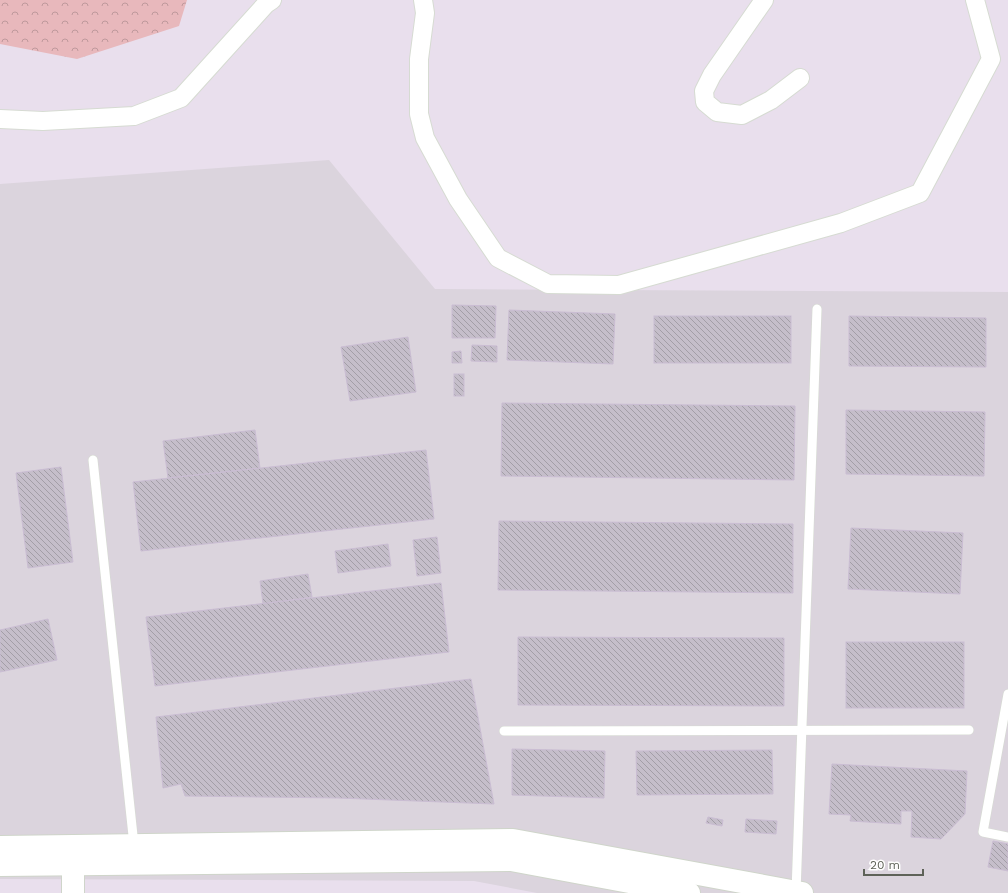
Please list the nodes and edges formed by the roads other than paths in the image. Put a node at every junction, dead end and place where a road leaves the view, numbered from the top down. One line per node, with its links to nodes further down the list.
1 (272, 0): 6 (street)
2 (423, 0): 4 (street)
3 (764, 0): 5 (street)
4 (974, 0)
5 (800, 78)
6 (0, 119)
7 (817, 309): 10 (lane)
8 (93, 460): 14 (lane)
9 (1008, 694): 13 (lane)
10 (801, 730): 11 (lane); 12 (lane); 20 (lane)
11 (969, 730)
12 (504, 732)
13 (1008, 837)
14 (134, 845): 15 (street); 20 (street)
15 (0, 847)
16 (73, 864): 17 (street); 18 (street); 19 (street)
17 (0, 865)
18 (73, 893)
19 (689, 893)
20 (798, 893)

